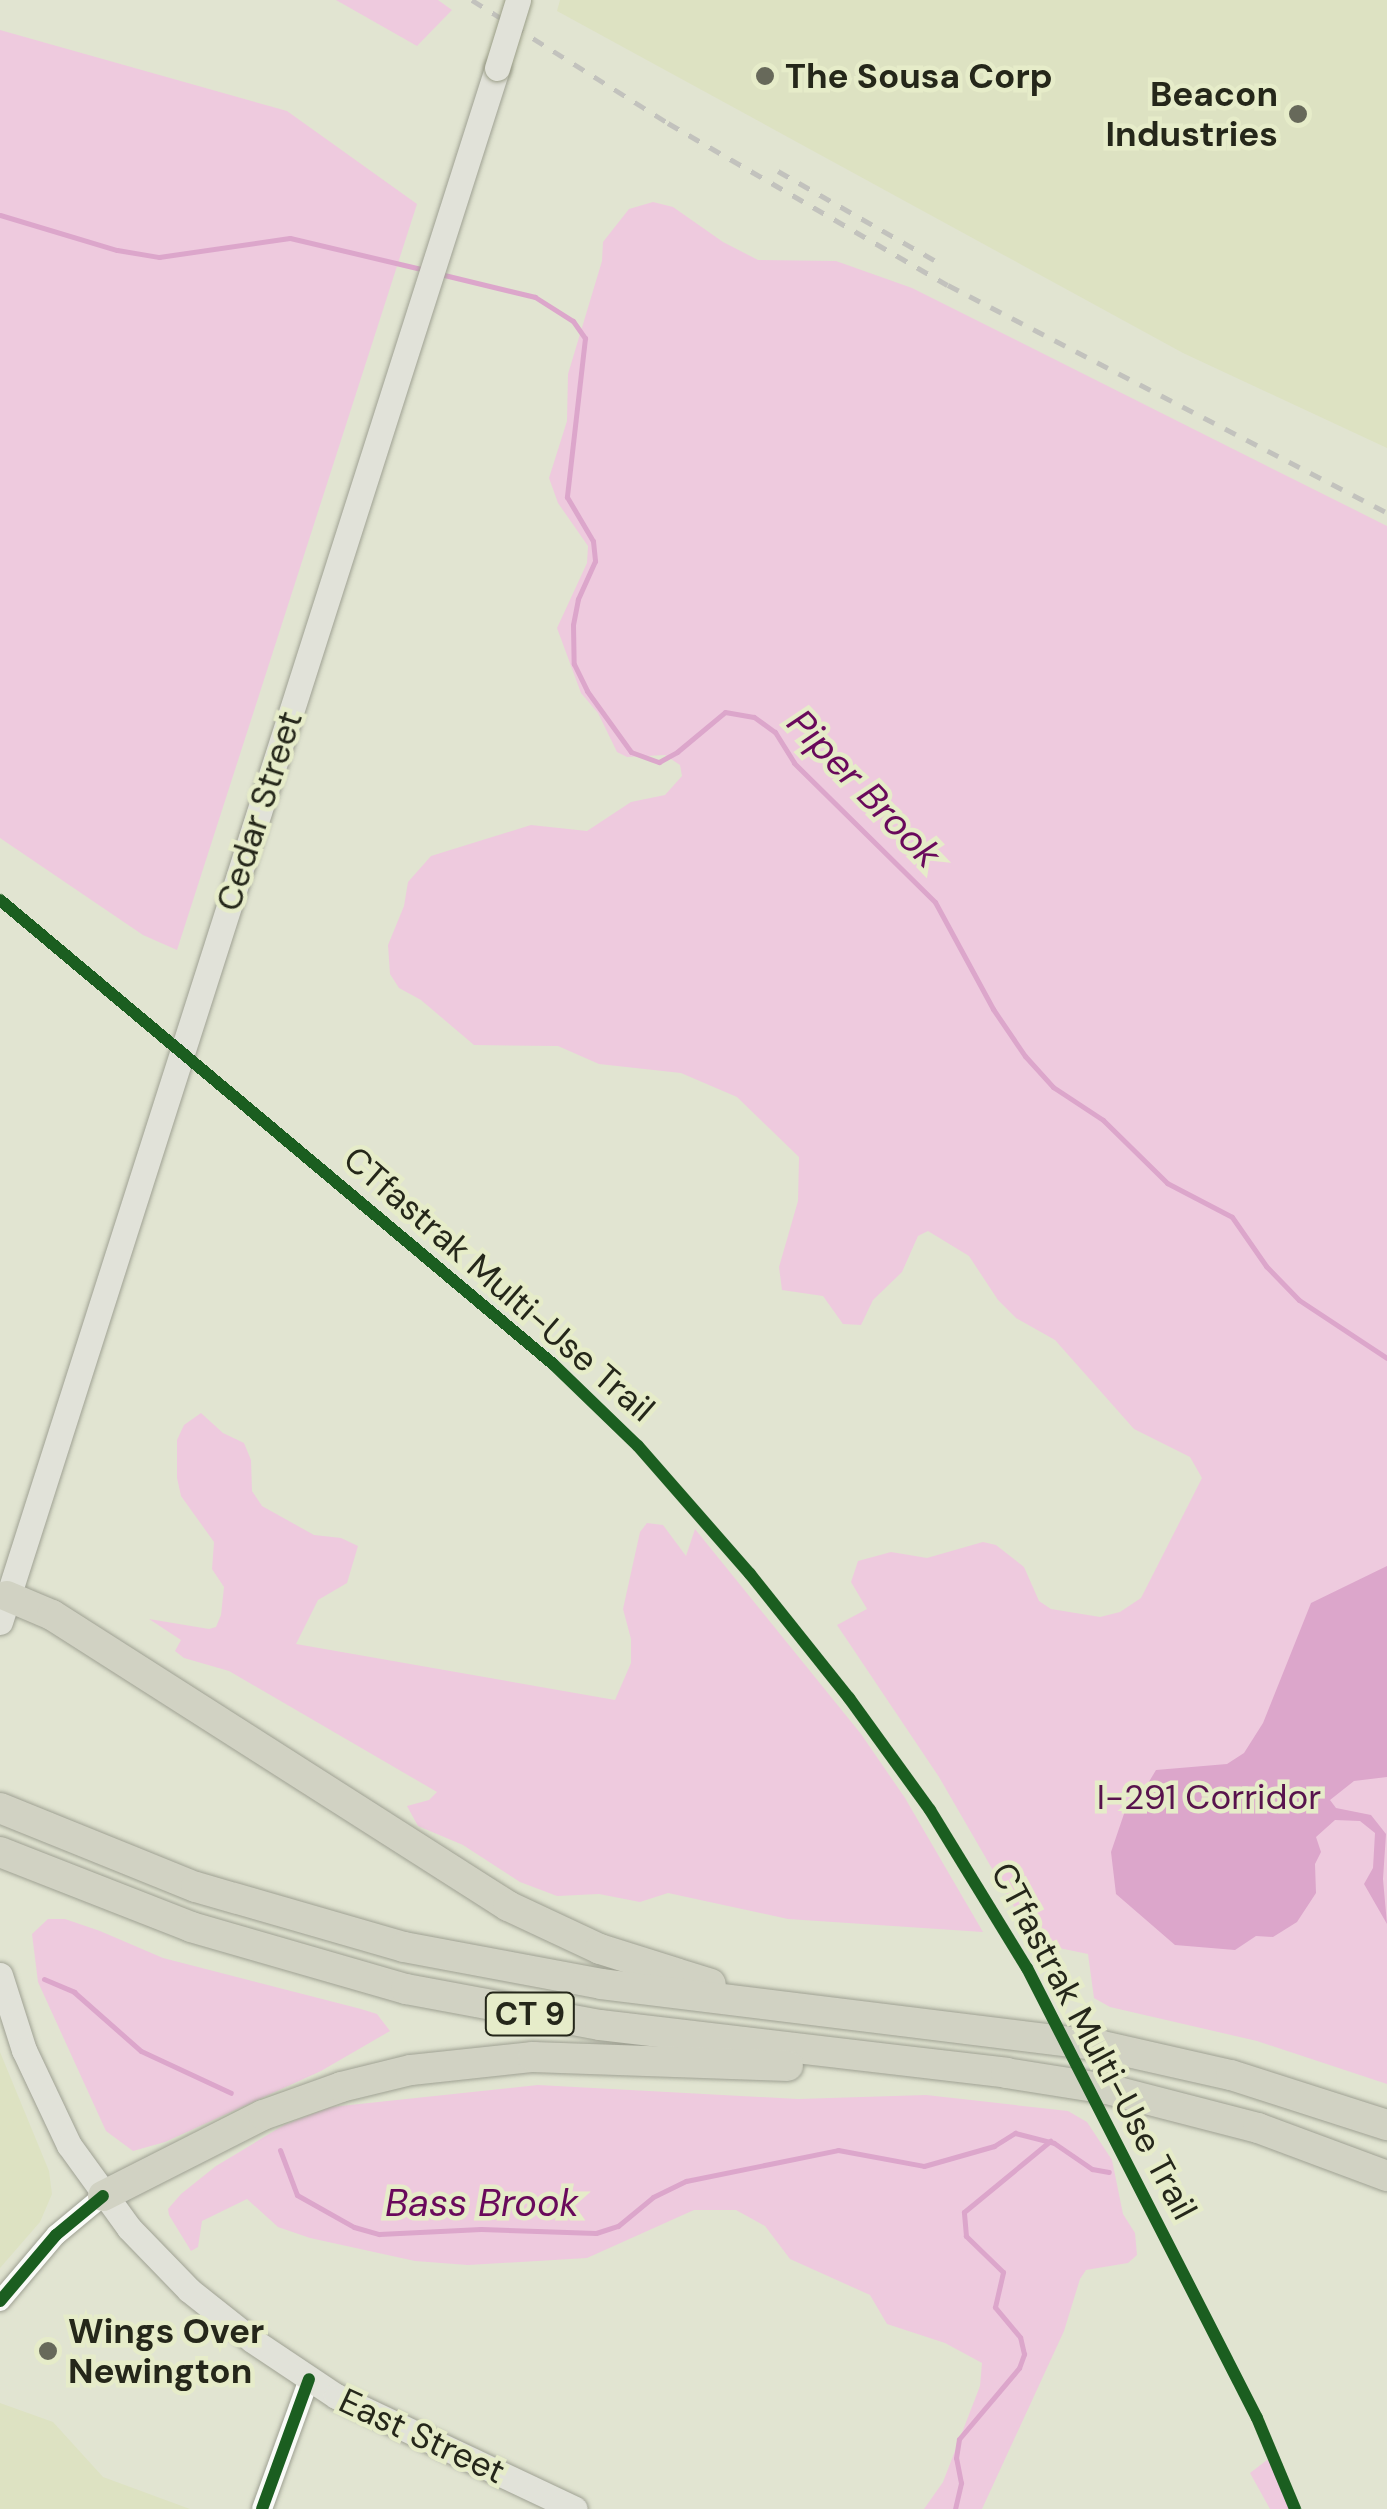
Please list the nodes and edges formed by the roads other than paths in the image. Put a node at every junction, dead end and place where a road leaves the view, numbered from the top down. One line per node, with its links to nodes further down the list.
1 (518, 0): 2 (main road, Cedar Street, bridge)
2 (2, 1604): 6 (highway)
3 (0, 1808): 6 (highway, CT 9)
4 (0, 1852): 7 (highway, CT 9)
5 (0, 1975): 10 (main road, East Street)
6 (750, 2002): 8 (highway, CT 9)
7 (982, 2070): 9 (highway, CT 9); 10 (highway)
8 (1387, 2125)
9 (1387, 2176)
10 (103, 2196): 11 (street); 12 (main road, East Street)
11 (0, 2301)
12 (309, 2380): 13 (street); 14 (main road, East Street)
13 (262, 2509)
14 (574, 2509)

